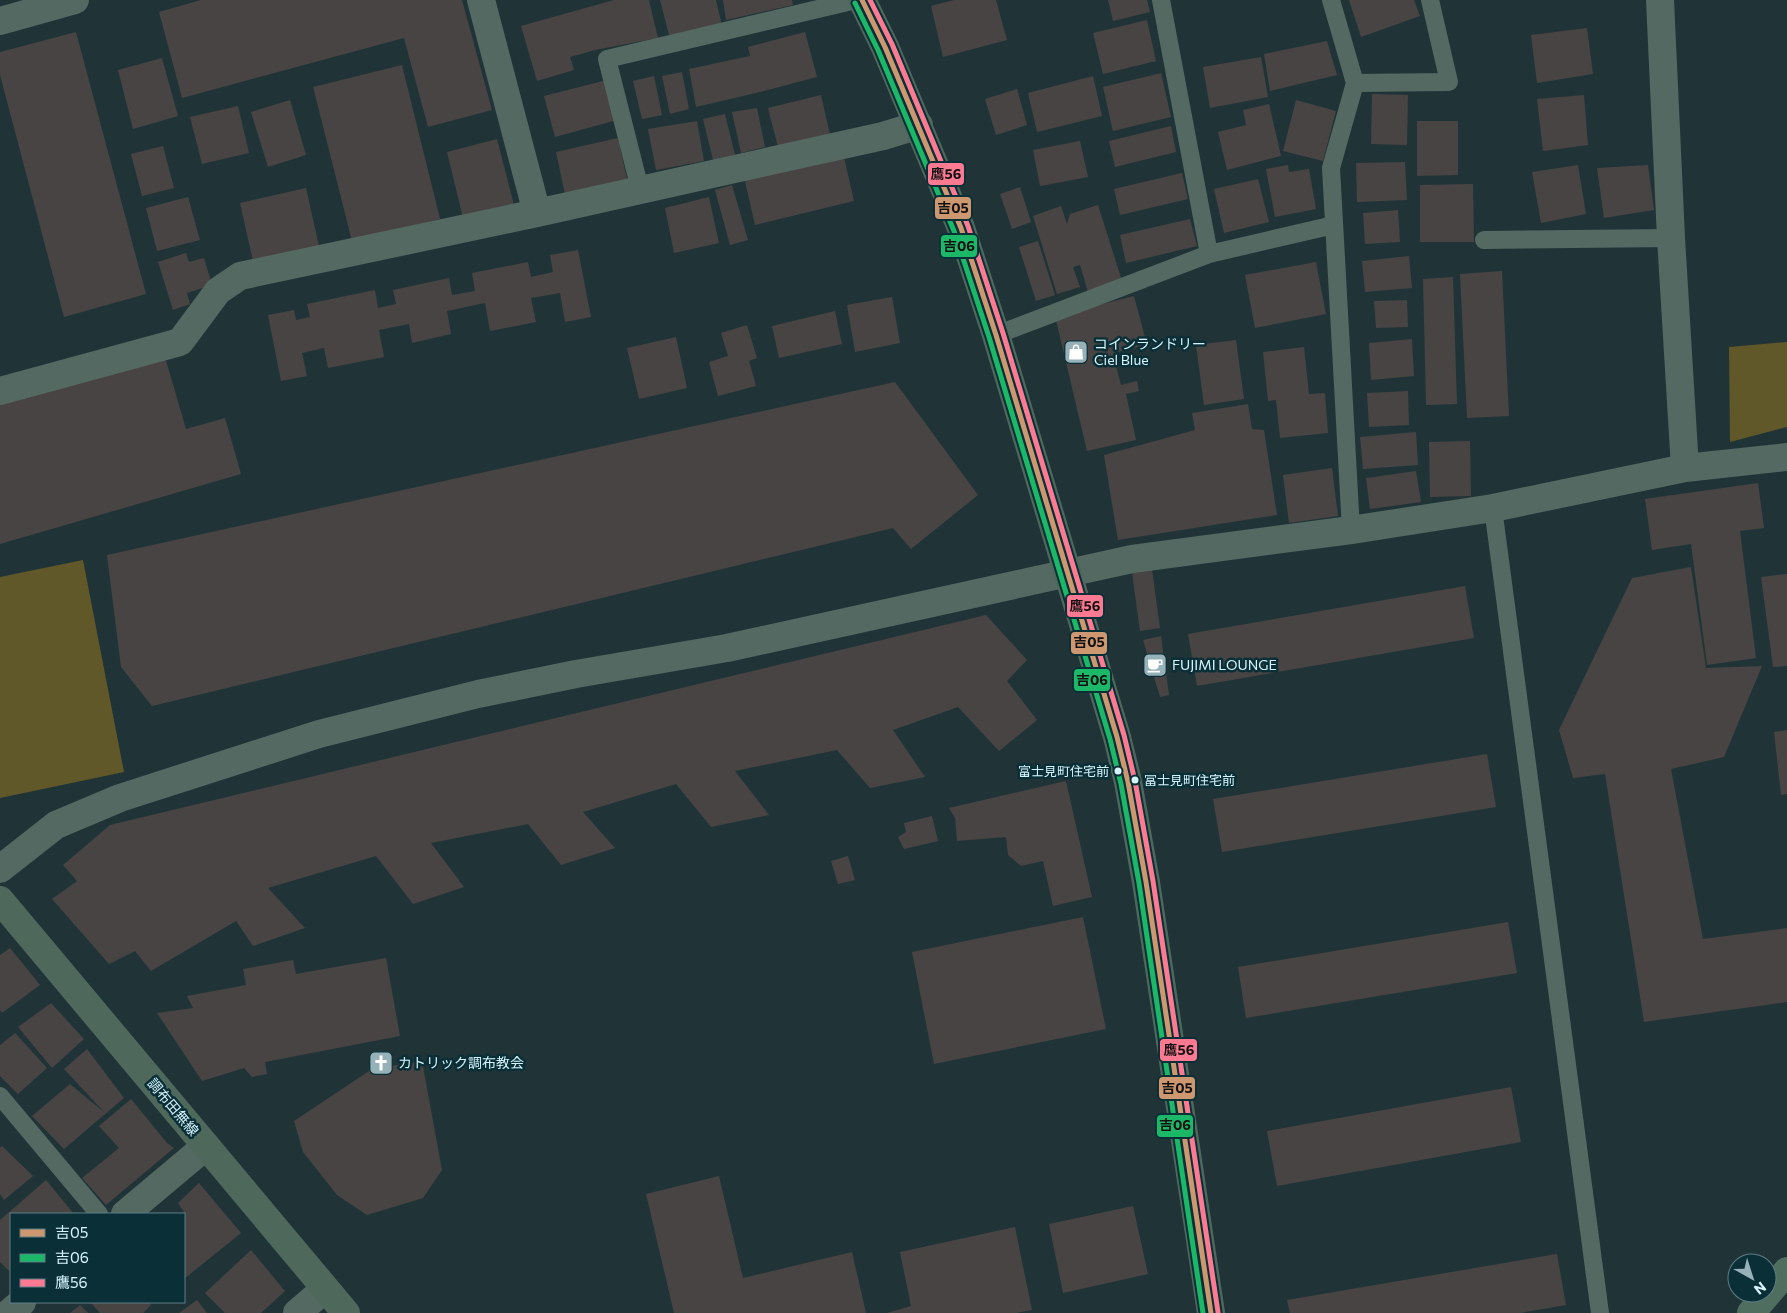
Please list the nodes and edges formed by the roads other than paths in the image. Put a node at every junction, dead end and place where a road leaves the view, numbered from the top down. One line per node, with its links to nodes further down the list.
1 (75, 0): 9 (street)
2 (481, 0): 13 (street)
3 (856, 0): 12 (lane)
4 (862, 0): 11 (main road)
5 (1161, 0): 17 (lane)
6 (1331, 0): 10 (lane)
7 (1430, 0): 10 (lane)
8 (1660, 0): 15 (street)
9 (0, 21)
10 (1355, 83): 14 (lane)
11 (919, 125): 12 (street); 18 (main road)
12 (640, 189): 13 (street)
13 (537, 213): 19 (street)
14 (1334, 224): 17 (lane); 23 (lane)
15 (1671, 238): 16 (lane); 21 (street)
16 (1484, 240)
17 (1209, 254): 18 (lane)
18 (996, 335): 24 (main road)
19 (0, 391)
20 (1787, 457): 21 (street)
21 (1685, 468): 22 (street)
22 (1494, 508): 23 (street); 38 (lane)
23 (1351, 530): 24 (street)
24 (1069, 573): 25 (street); 37 (main road)
25 (0, 869)
26 (3, 910): 28 (main road, 調布田無線)
27 (0, 1096): 29 (lane)
28 (206, 1146): 30 (street); 32 (main road, 調布田無線)
29 (98, 1213)
30 (126, 1213)
31 (1787, 1271): 39 (highway)
32 (325, 1289): 35 (street); 36 (main road, 調布田無線)
33 (21, 1303): 34 (street)
34 (9, 1313)
35 (297, 1313)
36 (346, 1313)
37 (1211, 1313)
38 (1600, 1313)
39 (1751, 1313)

